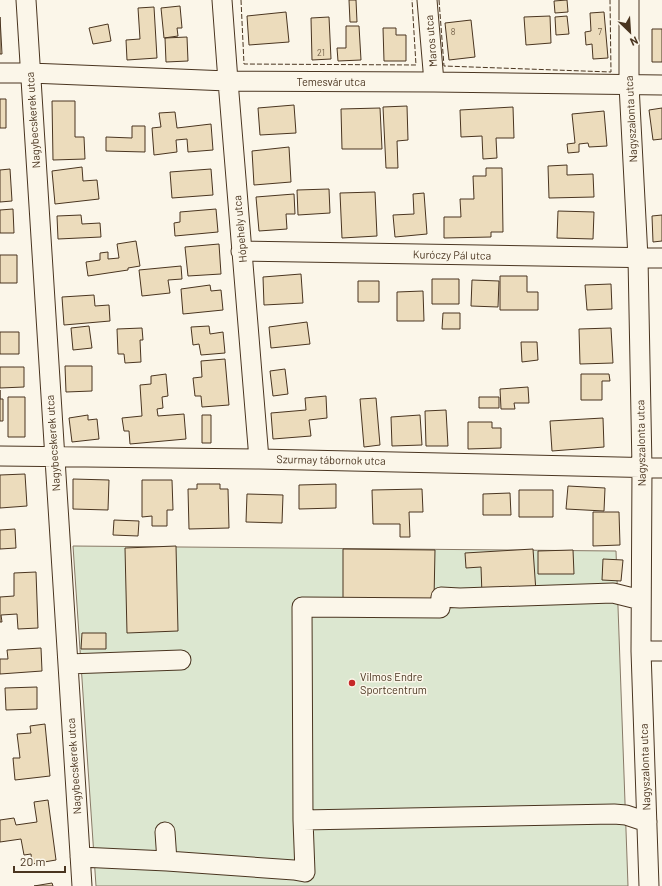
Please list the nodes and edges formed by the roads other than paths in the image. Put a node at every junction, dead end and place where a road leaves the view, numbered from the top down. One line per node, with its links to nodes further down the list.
1 (26, 0): 6 (street, Nagybecskerek utca)
2 (222, 0): 7 (street, Hópehely utca)
3 (427, 0): 8 (street, Maros utca)
4 (629, 0): 9 (street, Nagyszalonta utca)
5 (0, 73): 6 (street, Temesvár utca)
6 (30, 73): 7 (street, Temesvár utca); 15 (street, Nagybecskerek utca)
7 (228, 81): 8 (street, Temesvár utca); 11 (street, Hópehely utca)
8 (434, 82): 9 (street, Temesvár utca)
9 (629, 85): 10 (street, Temesvár utca); 12 (street, Nagyszalonta utca)
10 (662, 85)
11 (241, 251): 12 (street, Kuróczy Pál utca); 16 (street, Hópehely utca)
12 (638, 258): 13 (street, Kuróczy Pál utca); 17 (street, Nagyszalonta utca)
13 (662, 258)
14 (0, 456): 15 (street, Szurmay tábornok utca)
15 (54, 457): 16 (street, Szurmay tábornok utca); 23 (street, Nagybecskerek utca)
16 (259, 459): 17 (street, Szurmay tábornok utca)
17 (642, 468): 18 (street, Szurmay tábornok utca); 19 (street, Nagyszalonta utca)
18 (662, 468)
19 (641, 600): 20 (street, Nagyszalonta utca); 24 (street)
20 (642, 651): 21 (street); 25 (street, Nagyszalonta utca)
21 (662, 651)
22 (181, 660): 23 (street)
23 (68, 664): 27 (street, Nagybecskerek utca)
24 (303, 820): 25 (street); 28 (street)
25 (646, 822): 29 (street, Nagyszalonta utca)
26 (165, 832): 28 (street)
27 (80, 857): 28 (street); 30 (street, Nagybecskerek utca)
28 (167, 861)
29 (655, 867): 31 (street, Nagyszalonta utca)
30 (82, 886)
31 (649, 886)

